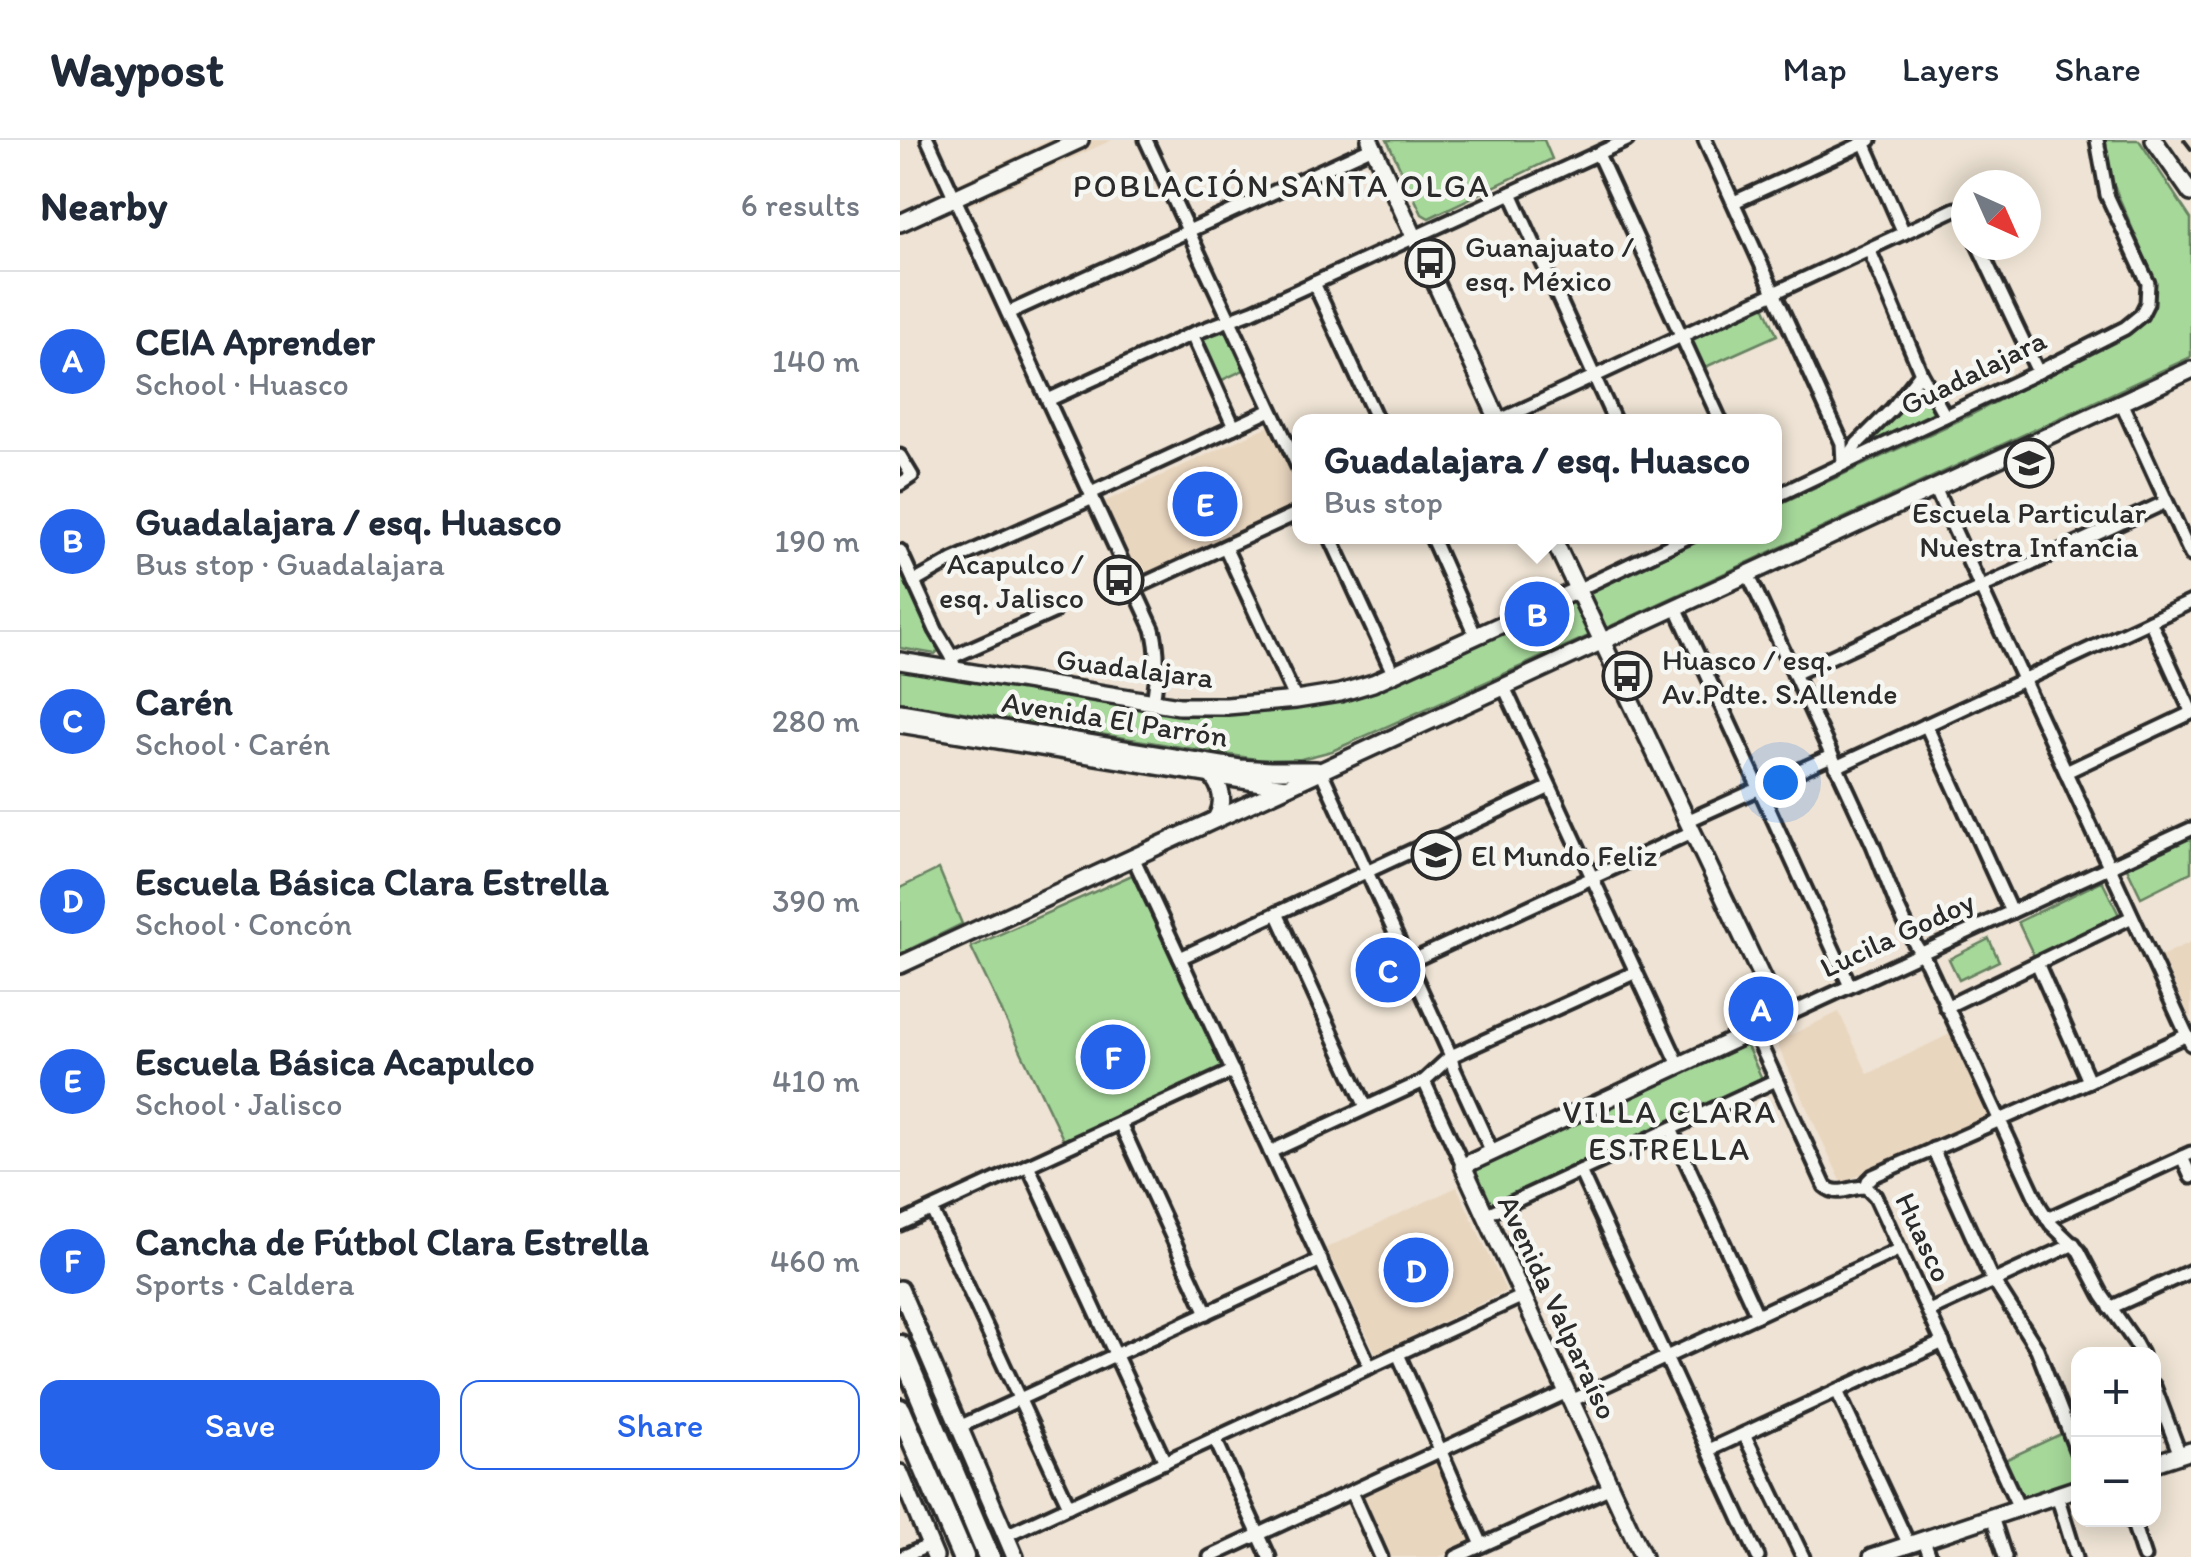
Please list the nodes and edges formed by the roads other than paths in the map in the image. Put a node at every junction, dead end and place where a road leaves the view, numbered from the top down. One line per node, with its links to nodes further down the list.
1 (928, 140): 13 (street)
2 (1080, 140): 13 (street)
3 (1146, 140): 17 (street)
4 (1627, 140): 10 (street)
5 (1705, 140): 14 (street)
6 (2097, 140): 29 (street, Guadalajara)
7 (2154, 140): 12 (street)
8 (1865, 141): 14 (street); 18 (street)
9 (1371, 144): 17 (street); 19 (street)
10 (1598, 154): 11 (street); 27 (street)
11 (1510, 194): 19 (street); 31 (street)
12 (2191, 194)
13 (954, 198): 16 (street); 24 (street)
14 (1734, 202): 23 (street)
15 (1951, 211): 18 (street)
16 (900, 223)
17 (1188, 230): 24 (street); 25 (street)
18 (1904, 233): 20 (street)
19 (1415, 238): 22 (street); 36 (street)
20 (1869, 249): 23 (street); 30 (street)
21 (1985, 260): 29 (street)
22 (1314, 283): 25 (street); 35 (street)
23 (1775, 292): 27 (street); 44 (street)
24 (1008, 312): 32 (street)
25 (1229, 320): 26 (street); 34 (street)
26 (1192, 334): 32 (street); 41 (street)
27 (1682, 336): 31 (street); 39 (street)
28 (2191, 370): 33 (street)
29 (2038, 372): 40 (street, Guadalajara)
30 (1922, 373): 40 (street); 44 (street, Guadalajara)
31 (1594, 376): 37 (street); 38 (street)
32 (1048, 400): 48 (street)
33 (2121, 402): 46 (street); 49 (street)
34 (1271, 410): 41 (street); 42 (street)
35 (1374, 414)
36 (1495, 414)
37 (1513, 414)
38 (1611, 414)
39 (1717, 414)
40 (1945, 416): 44 (street, Guadalajara)
41 (1234, 427): 48 (street)
42 (1292, 454)
43 (900, 456): 45 (street)
44 (1843, 464): 47 (street, Guadalajara)
45 (900, 484)
46 (1934, 488): 58 (street); 61 (street)
47 (1782, 493)
48 (1092, 495): 59 (street); 60 (street)
49 (2166, 502): 57 (street); 61 (street)
50 (1292, 516): 55 (street)
51 (1334, 544): 72 (street)
52 (1434, 544): 67 (street)
53 (1556, 544): 62 (street)
54 (1664, 544): 62 (street, Guadalajara)
55 (1225, 546): 60 (street); 75 (street)
56 (900, 551): 59 (street)
57 (2191, 555)
58 (1748, 574): 64 (street); 71 (street)
59 (914, 582): 70 (street)
60 (1135, 588): 76 (street)
61 (1981, 588): 71 (street); 73 (street)
62 (1577, 590): 67 (street, Guadalajara); 68 (street)
63 (2191, 602): 66 (street)
64 (1676, 607): 68 (street); 87 (street)
65 (1053, 612): 70 (street)
66 (2150, 622): 73 (street); 78 (street)
67 (1476, 636): 72 (street, Guadalajara)
68 (1602, 641): 74 (street); 89 (street)
69 (900, 661): 70 (street, Guadalajara)
70 (954, 664): 76 (street, Guadalajara)
71 (1794, 674): 81 (street)
72 (1394, 675): 75 (street, Guadalajara)
73 (2024, 681): 80 (street); 83 (street)
74 (1504, 687): 82 (street); 86 (street)
75 (1296, 700): 76 (street, Guadalajara)
76 (1154, 703)
77 (900, 712): 82 (street, Avenida El Parrón)
78 (2191, 712): 83 (street)
79 (900, 724): 84 (street, Avenida El Parrón)
80 (1926, 725): 81 (street); 95 (street)
81 (1834, 761): 87 (street); 98 (street)
82 (1321, 771): 85 (street); 93 (street)
83 (2066, 772): 92 (street)
84 (1210, 774): 85 (street, Avenida El Parrón); 88 (street)
85 (1286, 787): 88 (street)
86 (1550, 787): 93 (street); 94 (street)
87 (1759, 789): 89 (street); 104 (street)
88 (1216, 819): 91 (street)
89 (1690, 826): 94 (street); 106 (street)
90 (2191, 829): 92 (street, Lucila Godoy)
91 (1133, 857): 99 (street); 102 (street)
92 (2109, 867): 95 (street, Lucila Godoy); 97 (street)
93 (1367, 872): 96 (street); 100 (street)
94 (1592, 878): 100 (street); 103 (street)
95 (2012, 912): 98 (street, Lucila Godoy)
96 (1277, 913): 99 (street); 115 (street)
97 (2132, 917): 101 (street); 108 (street)
98 (1921, 954): 104 (street, Lucila Godoy); 105 (street)
99 (1180, 958): 111 (street)
100 (1409, 962): 109 (street)
101 (2038, 963): 105 (street); 114 (street)
102 (900, 965)
103 (1636, 972): 109 (street); 110 (street)
104 (1850, 986): 106 (street, Lucila Godoy)
105 (1946, 1007): 116 (street)
106 (1781, 1018): 107 (street, Lucila Godoy)
107 (1754, 1031): 110 (street, Lucila Godoy); 112 (street, Huasco)
108 (2189, 1040): 114 (street)
109 (1451, 1056): 113 (street); 121 (street)
110 (1679, 1065): 121 (street, Lucila Godoy)
111 (1233, 1072): 117 (street); 120 (street)
112 (1776, 1080): 118 (street); 127 (street, Huasco)
113 (1424, 1081): 115 (street); 124 (street, Avenida Valparaíso)
114 (2089, 1081): 116 (street)
115 (1366, 1107): 120 (street)
116 (1999, 1119): 119 (street); 130 (street)
117 (1120, 1123): 123 (street); 141 (street)
118 (1671, 1129): 125 (street); 142 (street)
119 (1933, 1149): 127 (street); 136 (street)
120 (1270, 1152): 134 (street)
121 (1492, 1152): 124 (street, Lucila Godoy)
122 (2186, 1155): 126 (street); 130 (street)
123 (1028, 1166): 128 (street); 147 (street)
124 (1463, 1166): 129 (street, Avenida Valparaíso)
125 (1580, 1171): 129 (street); 148 (street)
126 (2191, 1177)
127 (1866, 1187): 133 (street, Huasco)
128 (932, 1210): 131 (street); 152 (street)
129 (1485, 1215): 138 (street, Avenida Valparaíso)
130 (2047, 1219): 132 (street)
131 (900, 1224)
132 (2074, 1244): 136 (street); 139 (street)
133 (1900, 1249): 140 (street, Huasco); 142 (street)
134 (1320, 1260): 141 (street); 149 (street)
135 (2191, 1271): 139 (street)
136 (1994, 1281): 140 (street); 157 (street)
137 (900, 1289): 155 (street)
138 (1523, 1296): 146 (street); 151 (street, Avenida Valparaíso)
139 (2110, 1308): 145 (street)
140 (1928, 1311): 143 (street, Huasco)
141 (1206, 1313): 147 (street)
142 (1757, 1315): 148 (street)
143 (1943, 1342): 150 (street); 170 (street, Huasco)
144 (900, 1346): 180 (highway)
145 (2137, 1347)
146 (1398, 1354): 149 (street); 160 (street)
147 (1116, 1355): 152 (street); 163 (street)
148 (1666, 1357): 151 (street); 159 (street)
149 (1370, 1367): 158 (street)
150 (1837, 1391): 156 (street); 175 (street)
151 (1569, 1396): 160 (street); 165 (street, Avenida Valparaíso)
152 (1020, 1399): 155 (street); 169 (street)
153 (2161, 1400): 161 (street)
154 (900, 1410): 179 (highway)
155 (959, 1427): 173 (street)
156 (1744, 1434): 159 (street); 188 (street)
157 (2071, 1438)
158 (1215, 1439): 163 (street); 174 (street)
159 (1709, 1450): 187 (street)
160 (1440, 1451): 167 (street); 176 (street)
161 (2188, 1454): 162 (street)
162 (2161, 1461)
163 (1165, 1462): 169 (street)
164 (901, 1481): 177 (street)
165 (1611, 1487): 176 (street); 186 (street, Avenida Valparaíso)
166 (2071, 1491): 168 (street)
167 (1352, 1492): 174 (street); 184 (street)
168 (2057, 1496): 170 (street); 192 (street)
169 (1069, 1506): 173 (street)
170 (2019, 1508): 171 (street)
171 (1992, 1517): 175 (street); 191 (street)
172 (2134, 1527): 193 (street)
173 (1006, 1535): 181 (street)
174 (1259, 1535): 182 (street); 183 (street)
175 (1917, 1542): 189 (street); 190 (street)
176 (1482, 1545): 185 (street)
177 (933, 1551): 178 (street)
178 (902, 1557)
179 (963, 1557)
180 (990, 1557)
181 (1015, 1557)
182 (1210, 1557)
183 (1269, 1557)
184 (1381, 1557)
185 (1456, 1557)
186 (1644, 1557)
187 (1758, 1557)
188 (1803, 1557)
189 (1872, 1557)
190 (1930, 1557)
191 (2005, 1557)
192 (2076, 1557)
193 (2144, 1557)

